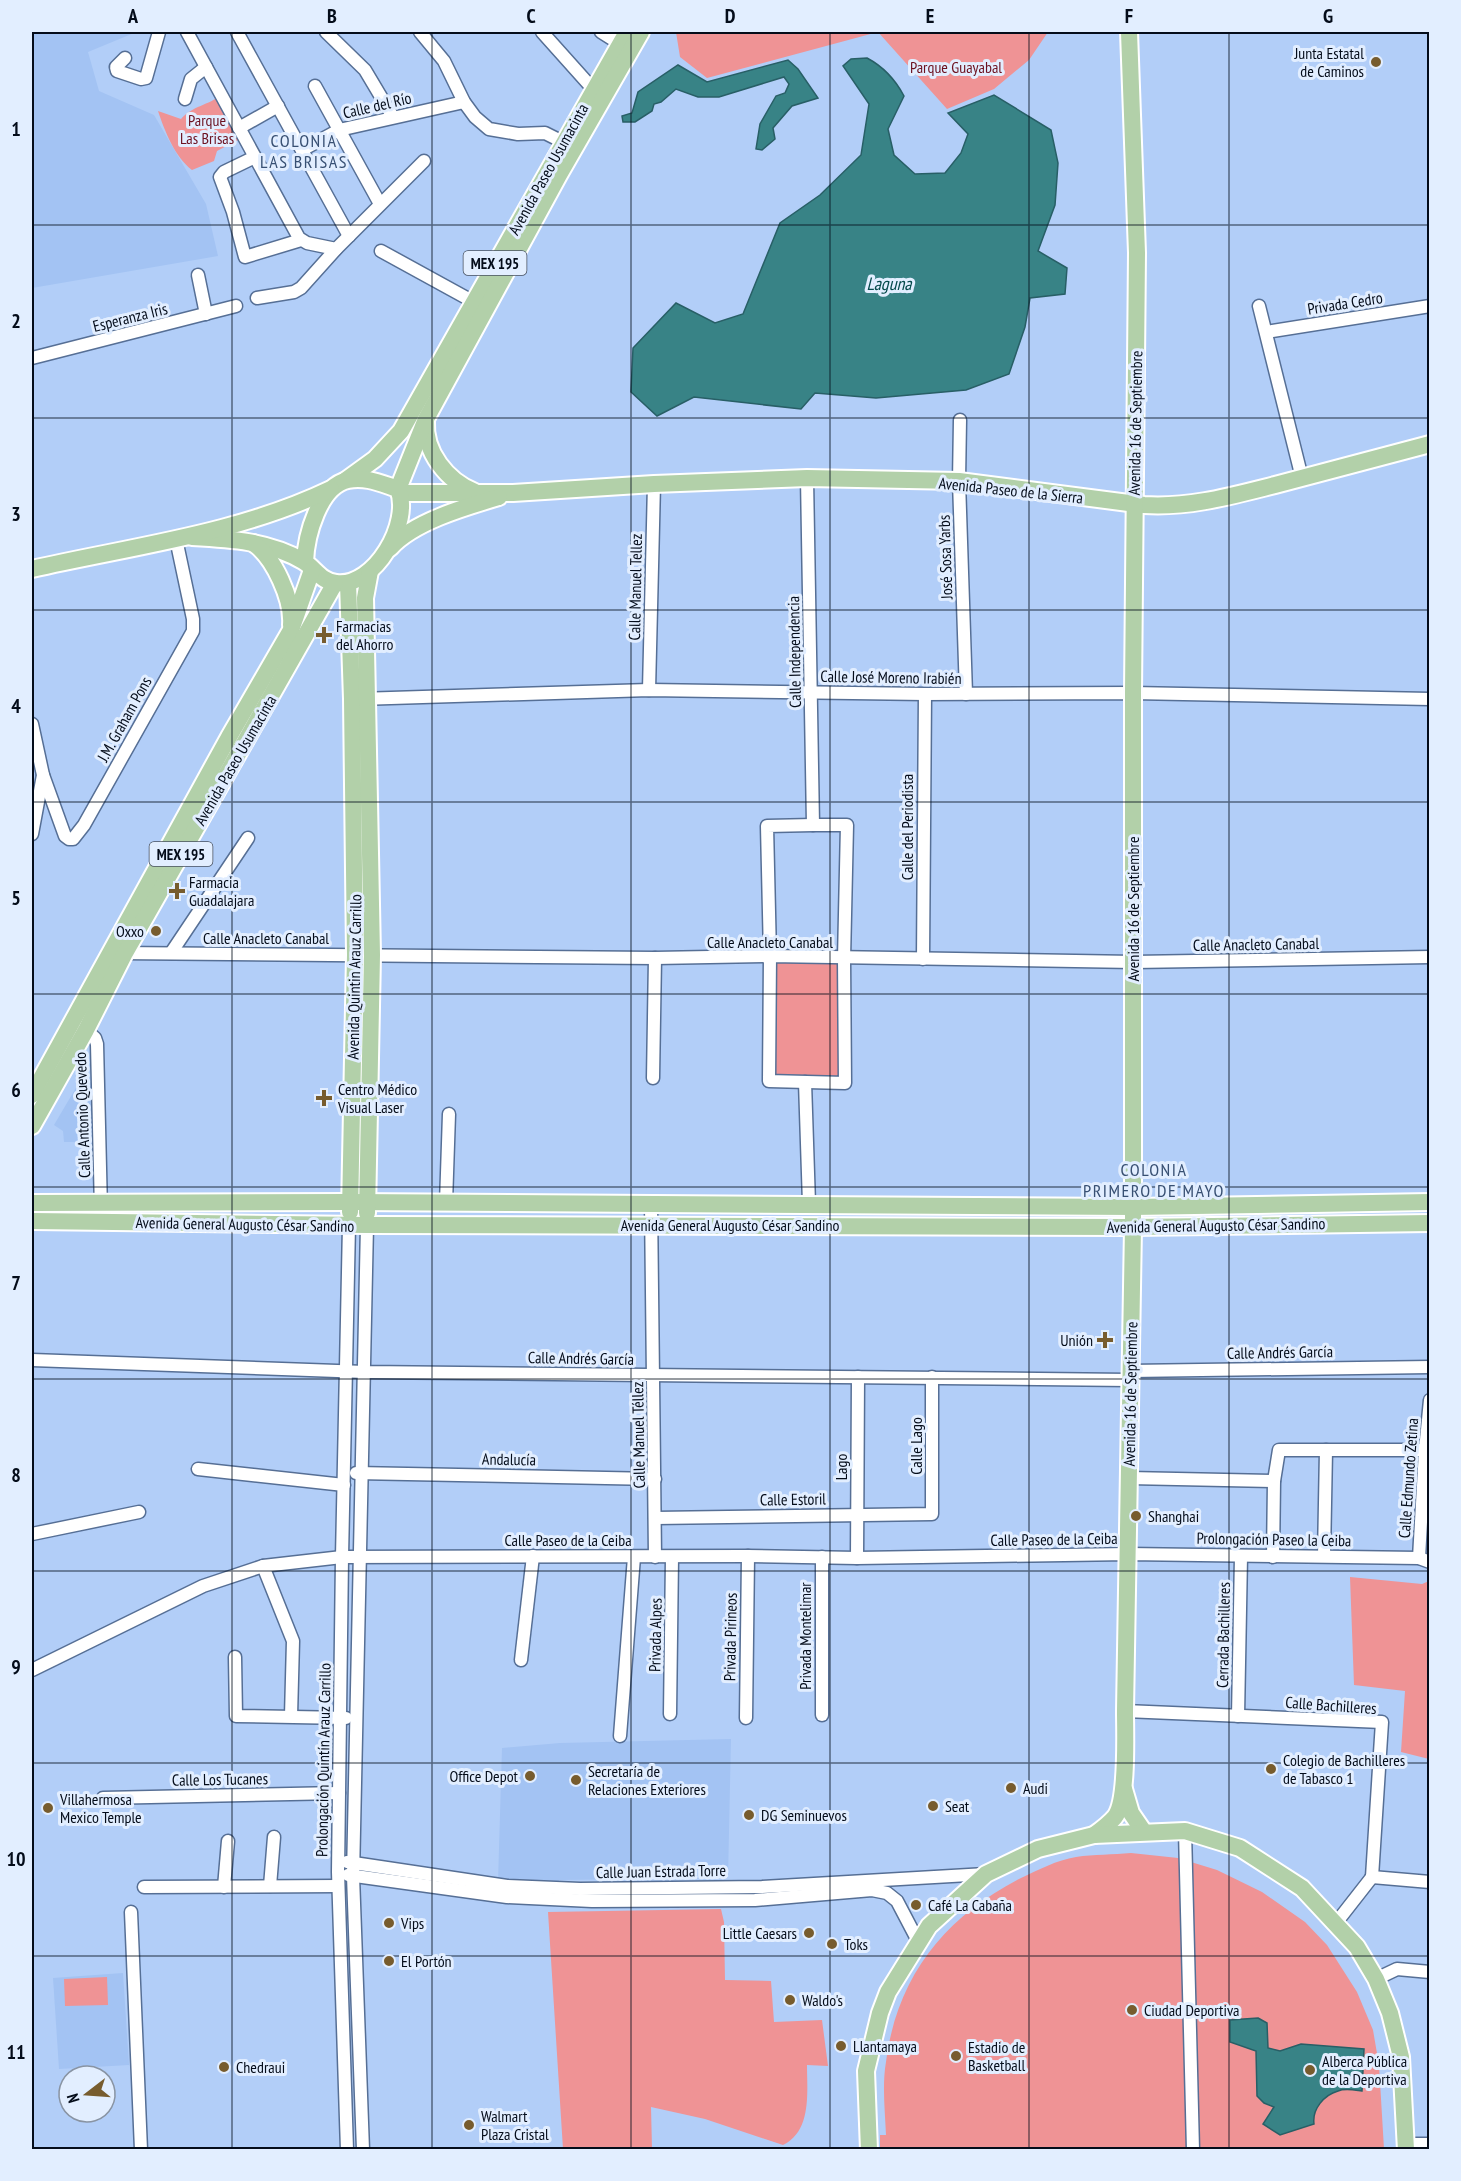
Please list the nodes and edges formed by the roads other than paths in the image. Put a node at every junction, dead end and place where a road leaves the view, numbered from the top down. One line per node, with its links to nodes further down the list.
1 (159, 32): 11 (street)
2 (187, 32): 12 (street)
3 (237, 32): 17 (street)
4 (326, 32): 18 (street)
5 (420, 32): 16 (street)
6 (542, 32): 14 (street)
7 (601, 32): 10 (street)
8 (641, 32): 39 (main road, Avenida Paseo Usumacinta / MEX 195)
9 (1129, 32): 50 (main road, Avenida 16 de Septiembre)
10 (623, 38): 14 (main road, Avenida Paseo Usumacinta / MEX 195)
11 (125, 58)
12 (206, 68): 15 (street); 19 (street)
13 (315, 86): 20 (street)
14 (593, 89): 21 (main road, Avenida Paseo Usumacinta / MEX 195)
15 (184, 99)
16 (464, 102): 18 (street, Calle del Río); 21 (street)
17 (278, 106): 19 (street); 22 (street)
18 (393, 117): 20 (street, Calle del Río)
19 (239, 128): 23 (street)
20 (339, 130): 22 (street, Calle del Río); 25 (street)
21 (563, 142): 32 (main road, Avenida Paseo Usumacinta / MEX 195)
22 (302, 150): 26 (street)
23 (255, 157): 27 (street); 27 (street)
24 (424, 161): 25 (street)
25 (380, 204): 26 (street)
26 (349, 236): 28 (street)
27 (301, 240): 28 (street)
28 (336, 249): 31 (street)
29 (381, 251): 32 (street)
30 (198, 275): 36 (street)
31 (257, 298)
32 (474, 302): 45 (main road, Avenida Paseo Usumacinta / MEX 195)
33 (236, 306): 36 (street, Esperanza Iris)
34 (1259, 306): 37 (street)
35 (1430, 306): 37 (street, Privada Cedro)
36 (206, 314): 38 (street, Esperanza Iris)
37 (1266, 332): 43 (street)
38 (32, 357)
39 (426, 419): 47 (main road, Avenida Paseo Usumacinta / MEX 195); 48 (main road)
40 (960, 420): 44 (street, José Sosa Yarbs)
41 (1430, 444): 43 (main road, Avenida Paseo de la Sierra)
42 (807, 478): 44 (main road, Avenida Paseo de la Sierra); 46 (main road, Avenida Paseo de la Sierra); 60 (street, Calle Independencia)
43 (1302, 478): 50 (main road, Avenida Paseo de la Sierra)
44 (959, 481): 50 (main road, Avenida Paseo de la Sierra); 63 (street, José Sosa Yarbs)
45 (340, 484): 47 (main road); 51 (main road); 54 (main road)
46 (654, 484): 49 (main road, Avenida Paseo de la Sierra); 59 (street, Calle Manuel Tellez)
47 (399, 491): 48 (main road, Avenida Paseo de la Sierra); 53 (main road)
48 (475, 492): 49 (main road, Avenida Paseo de la Sierra)
49 (513, 493): 53 (main road, Avenida Paseo de la Sierra)
50 (1134, 504): 61 (main road, Avenida 16 de Septiembre)
51 (184, 538): 52 (main road); 55 (main road); 67 (street, J.M. Graham Pons)
52 (249, 541): 54 (main road); 58 (main road)
53 (390, 549): 56 (main road)
54 (308, 566): 57 (main road); 58 (main road, Avenida Paseo Usumacinta / MEX 195)
55 (32, 569)
56 (370, 571): 57 (main road); 64 (main road, Avenida Quintin Arauz Carrillo)
57 (341, 583): 64 (main road, Avenida Quintin Arauz Carrillo); 71 (main road, Avenida Paseo Usumacinta / MEX 195)
58 (290, 634): 71 (main road, Avenida Paseo Usumacinta / MEX 195)
59 (649, 690): 60 (street, Calle José Moreno Irabién); 64 (street, Calle José Moreno Irabién)
60 (812, 692): 62 (street, Calle José Moreno Irabién); 68 (street, Calle Independencia)
61 (1133, 693): 63 (street, Calle José Moreno Irabién); 65 (street, Calle José Moreno Irabién); 79 (main road, Avenida 16 de Septiembre)
62 (925, 694): 63 (street, Calle José Moreno Irabién); 78 (street, Calle del Periodista)
63 (966, 694)
64 (360, 699): 73 (main road, Avenida Quintin Arauz Carrillo)
65 (1430, 699)
66 (32, 724): 67 (street)
67 (39, 769): 69 (street)
68 (813, 825): 74 (street); 77 (street)
69 (32, 834)
70 (248, 838): 72 (street)
71 (118, 953): 72 (street, Calle Anacleto Canabal); 80 (main road, Avenida Paseo Usumacinta / MEX 195); 83 (main road, Avenida Paseo Usumacinta / MEX 195)
72 (171, 953): 73 (street, Calle Anacleto Canabal)
73 (363, 955): 76 (street, Calle Anacleto Canabal); 86 (main road, Avenida Quintin Arauz Carrillo); 90 (main road, Avenida Quintin Arauz Carrillo)
74 (770, 956): 76 (street, Calle Anacleto Canabal); 77 (street, Calle Anacleto Canabal); 82 (street)
75 (1430, 957): 79 (street, Calle Anacleto Canabal)
76 (655, 958): 81 (street)
77 (844, 959): 78 (street, Calle Anacleto Canabal); 82 (street)
78 (923, 959): 79 (street, Calle Anacleto Canabal)
79 (1134, 962): 94 (main road, Avenida 16 de Septiembre)
80 (86, 1030): 85 (main road, Avenida Paseo Usumacinta / MEX 195); 89 (street, Calle Antonio Quevedo)
81 (653, 1078)
82 (805, 1082): 93 (street)
83 (32, 1095)
84 (449, 1114): 91 (street)
85 (32, 1126)
86 (350, 1202): 89 (main road, Avenida General Augusto César Sandino); 90 (main road, Avenida General Augusto César Sandino); 99 (main road, Avenida Quintin Arauz Carrillo)
87 (1430, 1202): 94 (main road, Avenida General Augusto César Sandino)
88 (32, 1203): 89 (main road, Avenida General Augusto César Sandino)
89 (101, 1203): 96 (street, Calle Antonio Quevedo)
90 (368, 1203): 91 (main road, Avenida General Augusto César Sandino); 100 (main road, Avenida Quintin Arauz Carrillo)
91 (446, 1203): 92 (main road, Avenida General Augusto César Sandino)
92 (651, 1203): 93 (main road, Avenida General Augusto César Sandino); 98 (street, Calle Manuel Téllez)
93 (809, 1204): 94 (main road, Avenida General Augusto César Sandino)
94 (1132, 1207): 101 (main road, Avenida 16 de Septiembre)
95 (32, 1221): 96 (main road, Avenida General Augusto César Sandino)
96 (102, 1222): 99 (main road, Avenida General Augusto César Sandino)
97 (1430, 1223): 101 (main road, Avenida General Augusto César Sandino)
98 (651, 1224): 100 (main road, Avenida General Augusto César Sandino); 101 (main road, Avenida General Augusto César Sandino); 106 (street, Calle Manuel Téllez)
99 (349, 1225): 100 (main road, Avenida General Augusto César Sandino); 104 (street, Avenida Quintin Arauz Carrillo)
100 (367, 1225): 105 (street, Prolongación Quintín Arauz Carrillo)
101 (1133, 1227): 107 (main road, Avenida 16 de Septiembre)
102 (32, 1360): 104 (street, Calle Andrés García)
103 (1430, 1367): 107 (street, Calle Andrés García)
104 (346, 1372): 105 (street, Calle Andrés García); 116 (street, Prolongación Quintín Arauz Carrillo)
105 (365, 1372): 106 (street, Calle Andrés García); 114 (street, Prolongación Quintín Arauz Carrillo)
106 (653, 1375): 108 (street, Calle Andrés García); 117 (street, Calle Manuel Téllez)
107 (1130, 1375): 109 (street, Calle Andrés García); 115 (main road, Avenida 16 de Septiembre)
108 (858, 1377): 109 (street, Calle Andrés García); 121 (street, Lago)
109 (932, 1377): 120 (street, Calle Lago)
110 (1430, 1400): 112 (street, Calle Edmundo Zetina)
111 (1326, 1450): 112 (street); 118 (street); 128 (street)
112 (1425, 1450): 137 (street, Calle Edmundo Zetina)
113 (198, 1469): 116 (street, Andalucía)
114 (362, 1473): 116 (street, Andalucía); 117 (street, Andalucía); 130 (street, Prolongación Quintín Arauz Carrillo)
115 (1129, 1478): 118 (street); 124 (main road, Avenida 16 de Septiembre)
116 (344, 1479): 129 (street, Prolongación Quintín Arauz Carrillo)
117 (655, 1479): 122 (street, Calle Manuel Téllez)
118 (1274, 1481): 135 (street)
119 (139, 1512): 123 (street)
120 (932, 1514): 121 (street, Calle Estoril)
121 (858, 1515): 122 (street, Calle Estoril); 136 (street, Lago)
122 (655, 1518): 132 (street, Calle Manuel Téllez)
123 (32, 1534)
124 (1128, 1554): 127 (street, Prolongación Paseo la Ceiba); 136 (street, Calle Paseo de la Ceiba); 142 (main road, Avenida 16 de Septiembre)
125 (533, 1556): 130 (street, Calle Paseo de la Ceiba); 131 (street, Calle Paseo de la Ceiba); 140 (street)
126 (748, 1556): 133 (street, Calle Paseo de la Ceiba); 134 (street, Calle Paseo de la Ceiba); 149 (street, Privada Pirineos)
127 (1240, 1556): 135 (street, Prolongación Paseo la Ceiba); 146 (street, Cerrada Bachilleres)
128 (1324, 1556): 135 (street, Prolongación Paseo la Ceiba); 137 (street, Prolongación Paseo la Ceiba)
129 (342, 1557): 130 (street, Calle Paseo de la Ceiba); 138 (street, Calle Paseo de la Ceiba); 147 (street, Prolongación Quintín Arauz Carrillo)
130 (361, 1557): 148 (street, Prolongación Quintín Arauz Carrillo)
131 (634, 1557): 132 (street, Calle Paseo de la Ceiba); 150 (street)
132 (655, 1557): 133 (street, Calle Paseo de la Ceiba)
133 (672, 1557): 143 (street, Privada Alpes)
134 (822, 1557): 136 (street, Calle Paseo de la Ceiba); 144 (street, Privada Montelimar)
135 (1273, 1557)
136 (858, 1558)
137 (1424, 1560)
138 (263, 1566): 141 (street, Calle Paseo de la Ceiba); 145 (street)
139 (235, 1657): 145 (street)
140 (521, 1659)
141 (32, 1670)
142 (1125, 1711): 146 (street, Calle Bachilleres); 151 (main road, Avenida 16 de Septiembre)
143 (670, 1714)
144 (822, 1715)
145 (291, 1716): 147 (street)
146 (1238, 1716): 163 (street, Calle Bachilleres)
147 (340, 1717): 148 (street); 152 (street, Prolongación Quintín Arauz Carrillo)
148 (357, 1718): 159 (street, Prolongación Quintín Arauz Carrillo)
149 (746, 1718)
150 (620, 1736)
151 (1123, 1786): 155 (main road, Avenida 16 de Septiembre); 156 (main road, Avenida 16 de Septiembre)
152 (339, 1793): 153 (street, Calle Los Tucanes); 160 (street, Prolongación Quintín Arauz Carrillo)
153 (103, 1798)
154 (1185, 1831): 155 (main road); 171 (main road); 183 (street)
155 (1144, 1832): 156 (main road)
156 (1094, 1836): 161 (main road)
157 (274, 1838): 165 (street)
158 (228, 1841): 168 (street)
159 (354, 1863): 160 (street, Calle Juan Estrada Torre); 162 (street, Prolongación Quintín Arauz Carrillo); 169 (street, Calle Juan Estrada Torre)
160 (338, 1867): 162 (street, Calle Juan Estrada Torre); 166 (street, Prolongación Quintín Arauz Carrillo)
161 (986, 1874): 169 (street, Calle Juan Estrada Torre); 172 (main road)
162 (353, 1876): 169 (street, Calle Juan Estrada Torre); 174 (street, Prolongación Quintín Arauz Carrillo)
163 (1372, 1877): 164 (street); 171 (street)
164 (1430, 1882)
165 (270, 1886): 166 (street); 168 (street)
166 (338, 1886): 175 (street, Prolongación Quintín Arauz Carrillo)
167 (144, 1887): 168 (street)
168 (224, 1887)
169 (787, 1891): 172 (street, Calle Juan Estrada Torre)
170 (131, 1912): 179 (street)
171 (1336, 1923): 176 (main road)
172 (918, 1941): 182 (main road)
173 (1430, 1972): 176 (street)
174 (357, 1973): 175 (street); 181 (street, Prolongación Quintín Arauz Carrillo)
175 (341, 1974): 180 (street, Prolongación Quintín Arauz Carrillo)
176 (1376, 1979): 178 (main road)
177 (1430, 2144): 178 (street)
178 (1406, 2147)
179 (141, 2150)
180 (347, 2150)
181 (363, 2150)
182 (869, 2150)
183 (1193, 2150)

